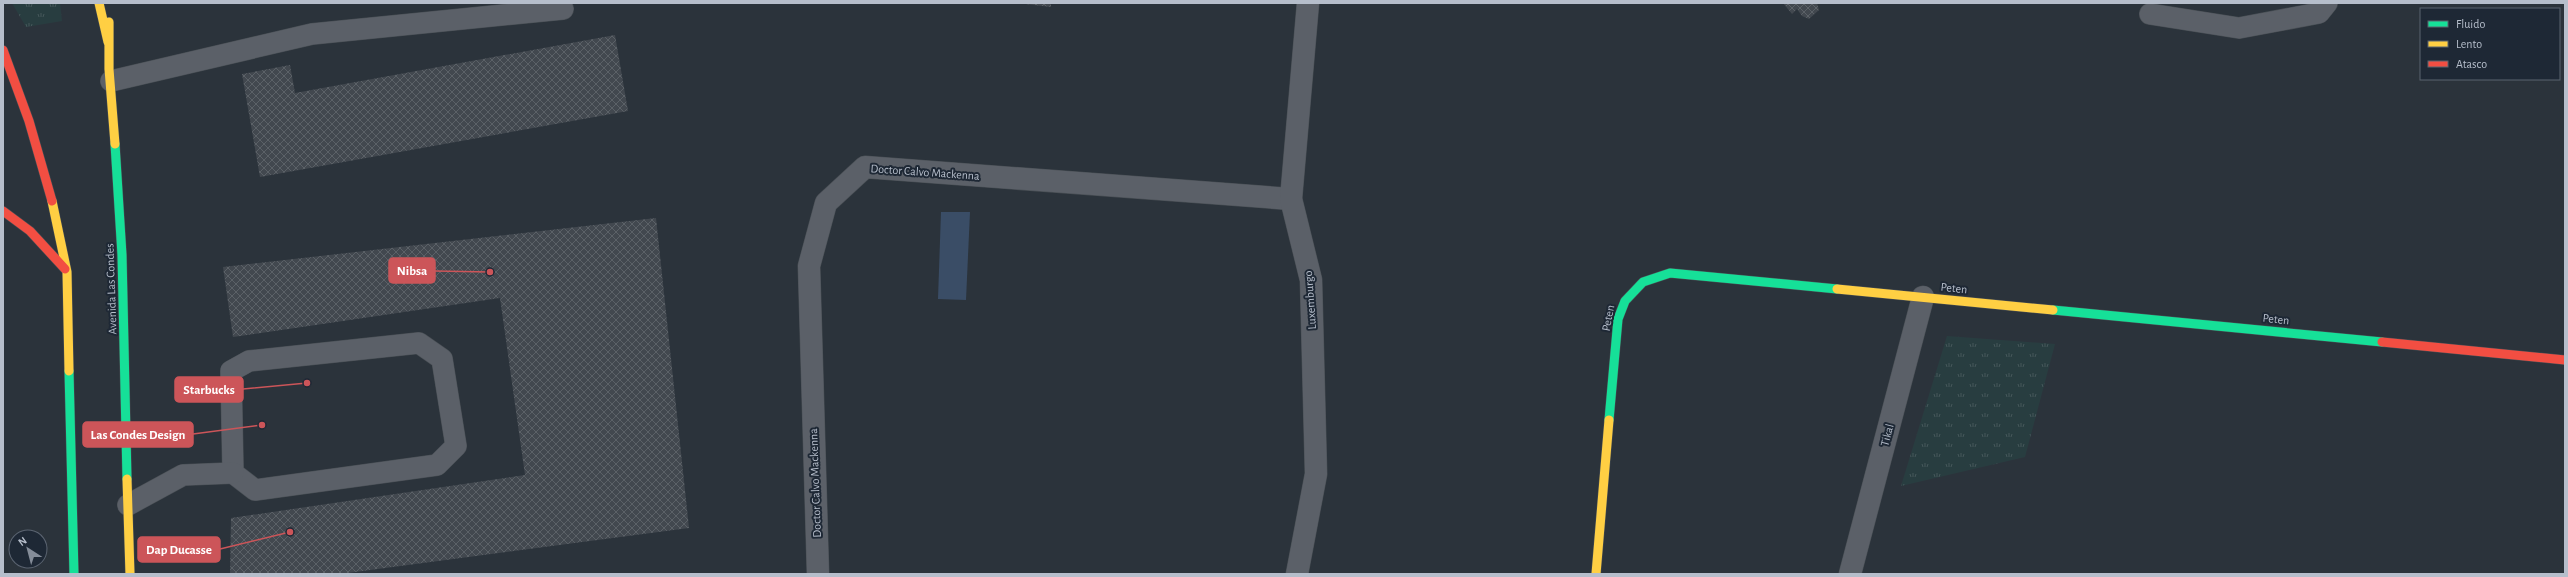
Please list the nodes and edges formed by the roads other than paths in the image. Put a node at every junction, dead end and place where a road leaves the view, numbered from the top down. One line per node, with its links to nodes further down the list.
1 (99, 3): 7 (main road)
2 (110, 3): 7 (main road, Avenida Las Condes)
3 (1308, 3): 10 (street, Luxemburgo)
4 (2327, 3): 6 (lane)
5 (563, 8): 9 (lane)
6 (2150, 14)
7 (108, 42): 9 (main road, Avenida Las Condes)
8 (3, 50): 12 (main road)
9 (111, 81): 16 (main road, Avenida Las Condes)
10 (1291, 199): 19 (street, Doctor Calvo Mackenna); 20 (street, Luxemburgo)
11 (3, 211): 12 (main road)
12 (67, 272): 17 (main road)
13 (1923, 297): 14 (main road, Peten); 21 (main road, Peten); 22 (street, Tikal)
14 (2565, 360)
15 (233, 473): 15 (lane); 16 (lane)
16 (128, 505): 18 (main road, Avenida Las Condes)
17 (74, 574)
18 (130, 574)
19 (818, 574)
20 (1297, 574)
21 (1596, 574)
22 (1850, 574)

